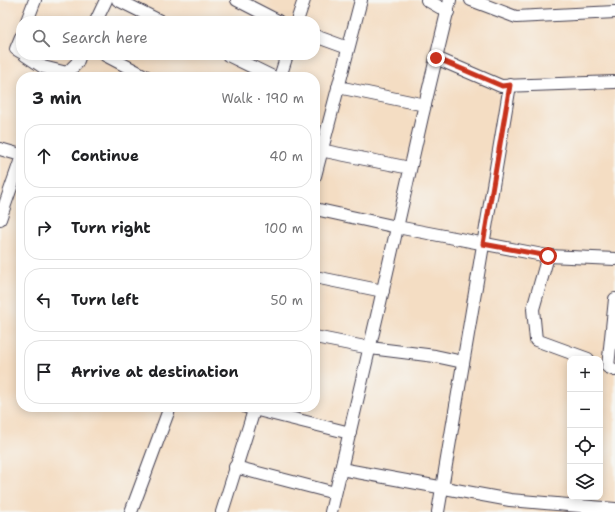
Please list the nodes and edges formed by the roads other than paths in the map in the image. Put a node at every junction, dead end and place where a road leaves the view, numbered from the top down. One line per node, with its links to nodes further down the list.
1 (35, 0): 11 (street)
2 (106, 0): 12 (street)
3 (118, 0): 13 (street)
4 (237, 0): 14 (street)
5 (304, 0): 15 (street)
6 (361, 0): 17 (street)
7 (427, 0): 9 (street)
8 (471, 0): 10 (street)
9 (449, 6): 18 (street)
10 (615, 12)
11 (29, 16)
12 (98, 16)
13 (150, 16)
14 (268, 16)
15 (299, 16)
16 (320, 38): 17 (street)
17 (348, 48): 31 (street)
18 (436, 58): 30 (street); 32 (street)
19 (32, 60): 24 (street)
20 (78, 60): 25 (street)
21 (115, 60): 26 (street)
22 (238, 60): 27 (street)
23 (285, 60): 28 (street)
24 (64, 72)
25 (69, 72)
26 (138, 72)
27 (263, 72)
28 (282, 72)
29 (615, 82): 30 (street)
30 (510, 85): 43 (street)
31 (338, 87): 32 (street); 33 (street)
32 (425, 105): 37 (street)
33 (320, 144)
34 (0, 149): 36 (street)
35 (320, 150): 37 (street)
36 (16, 154)
37 (410, 168): 42 (street)
38 (16, 171): 39 (street)
39 (3, 201): 41 (street)
40 (320, 210): 42 (street)
41 (0, 219)
42 (398, 227): 43 (street); 47 (street)
43 (483, 244): 44 (street); 52 (street)
44 (548, 256): 45 (street); 51 (street)
45 (615, 259)
46 (320, 278): 47 (street)
47 (383, 291): 50 (street)
48 (615, 299): 53 (street)
49 (320, 338): 50 (street)
50 (370, 348): 52 (street); 57 (street)
51 (580, 356)
52 (463, 362): 60 (street)
53 (608, 367)
54 (168, 412): 63 (street)
55 (251, 412): 58 (street)
56 (268, 412): 57 (street)
57 (350, 433): 59 (street)
58 (235, 466): 61 (street); 64 (street)
59 (341, 469): 60 (street); 61 (street)
60 (442, 488): 62 (street); 66 (street)
61 (335, 493): 65 (street)
62 (615, 509)
63 (130, 512)
64 (222, 512)
65 (331, 512)
66 (438, 512)

